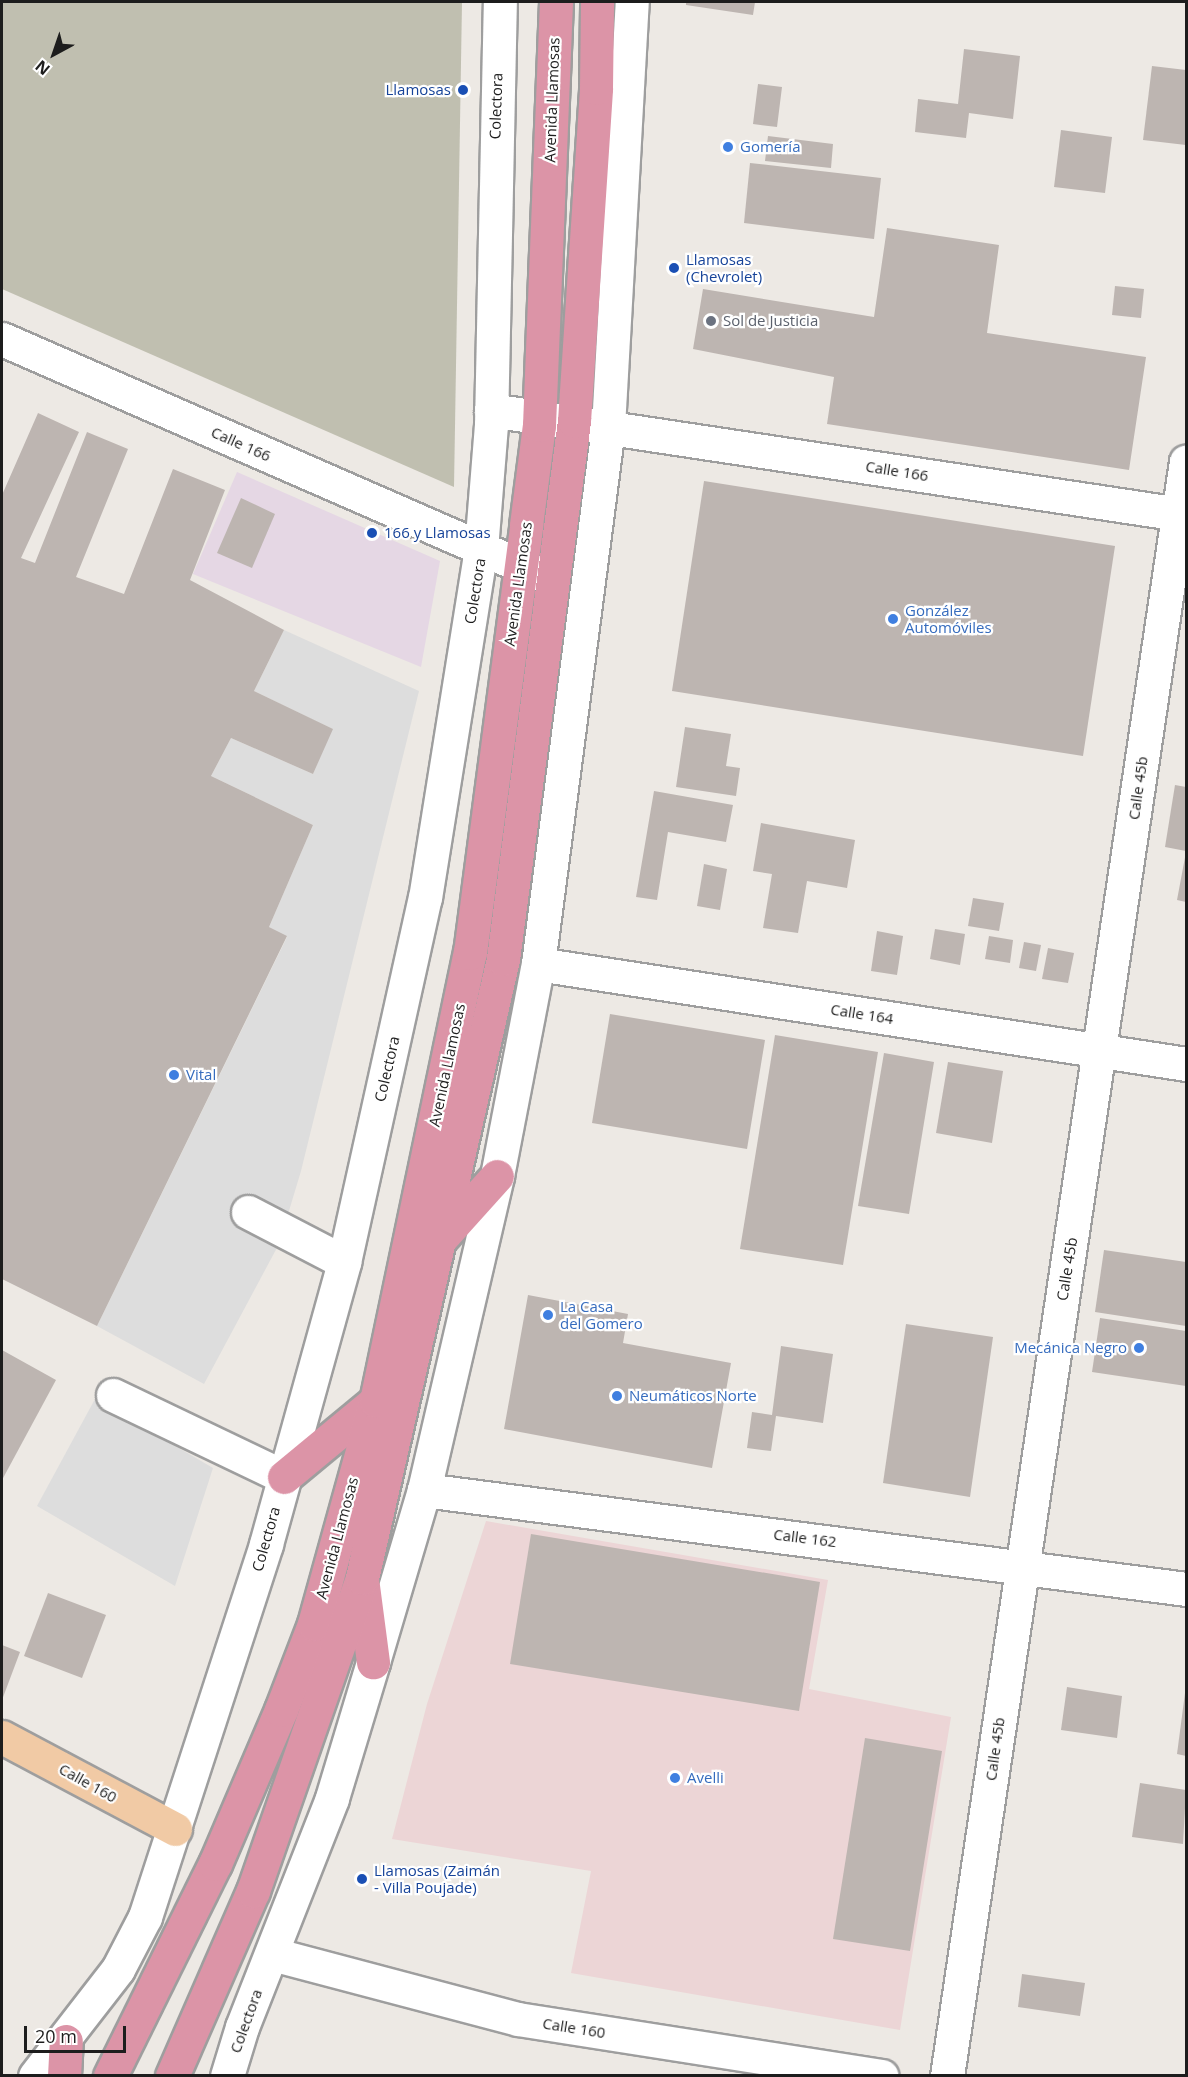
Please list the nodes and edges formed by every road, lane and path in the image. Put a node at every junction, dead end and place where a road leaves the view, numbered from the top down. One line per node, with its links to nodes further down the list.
1 (500, 2): 6 (street, Colectora)
2 (556, 2): 7 (highway, Avenida Llamosas)
3 (597, 2): 8 (highway, Avenida Llamosas)
4 (632, 2): 9 (street)
5 (2, 339): 12 (street, Calle 166)
6 (491, 410): 7 (street, Calle 166); 12 (street, Colectora)
7 (539, 416): 8 (street, Calle 166); 13 (highway, Avenida Llamosas)
8 (574, 421): 9 (street, Calle 166); 14 (highway, Avenida Llamosas)
9 (608, 427): 11 (street, Calle 166); 15 (street)
10 (1186, 462): 11 (street, Calle 45b)
11 (1183, 515): 17 (street, Calle 45b)
12 (481, 549): 13 (street, Calle 166); 22 (street, Colectora)
13 (520, 566): 14 (street, Calle 166); 24 (highway, Avenida Llamosas)
14 (554, 580): 15 (street, Calle 166); 21 (highway, Avenida Llamosas)
15 (587, 594): 16 (street)
16 (538, 964): 17 (street, Calle 164); 19 (street)
17 (1100, 1050): 18 (street, Calle 164); 27 (street, Calle 45b)
18 (1186, 1064)
19 (497, 1176): 21 (highway); 26 (street)
20 (248, 1212): 22 (street)
21 (441, 1238): 28 (highway, Avenida Llamosas)
22 (344, 1262): 25 (street, Colectora)
23 (113, 1395): 25 (street)
24 (376, 1401): 25 (highway); 37 (highway, Avenida Llamosas)
25 (284, 1477): 32 (street, Colectora)
26 (424, 1490): 27 (street, Calle 162); 30 (street, Colectora)
27 (1022, 1566): 29 (street, Calle 162); 41 (street, Calle 45b)
28 (362, 1578): 30 (highway); 38 (highway, Avenida Llamosas)
29 (1186, 1589)
30 (373, 1662): 33 (street, Colectora)
31 (2, 1737): 32 (main road, Calle 160)
32 (175, 1829): 34 (street, Colectora)
33 (272, 1954): 39 (street, Colectora); 40 (street, Calle 160)
34 (66, 2041): 35 (street, Colectora); 36 (highway)
35 (34, 2076)
36 (64, 2076)
37 (111, 2076)
38 (172, 2076)
39 (227, 2076)
40 (882, 2076)
41 (947, 2076)

